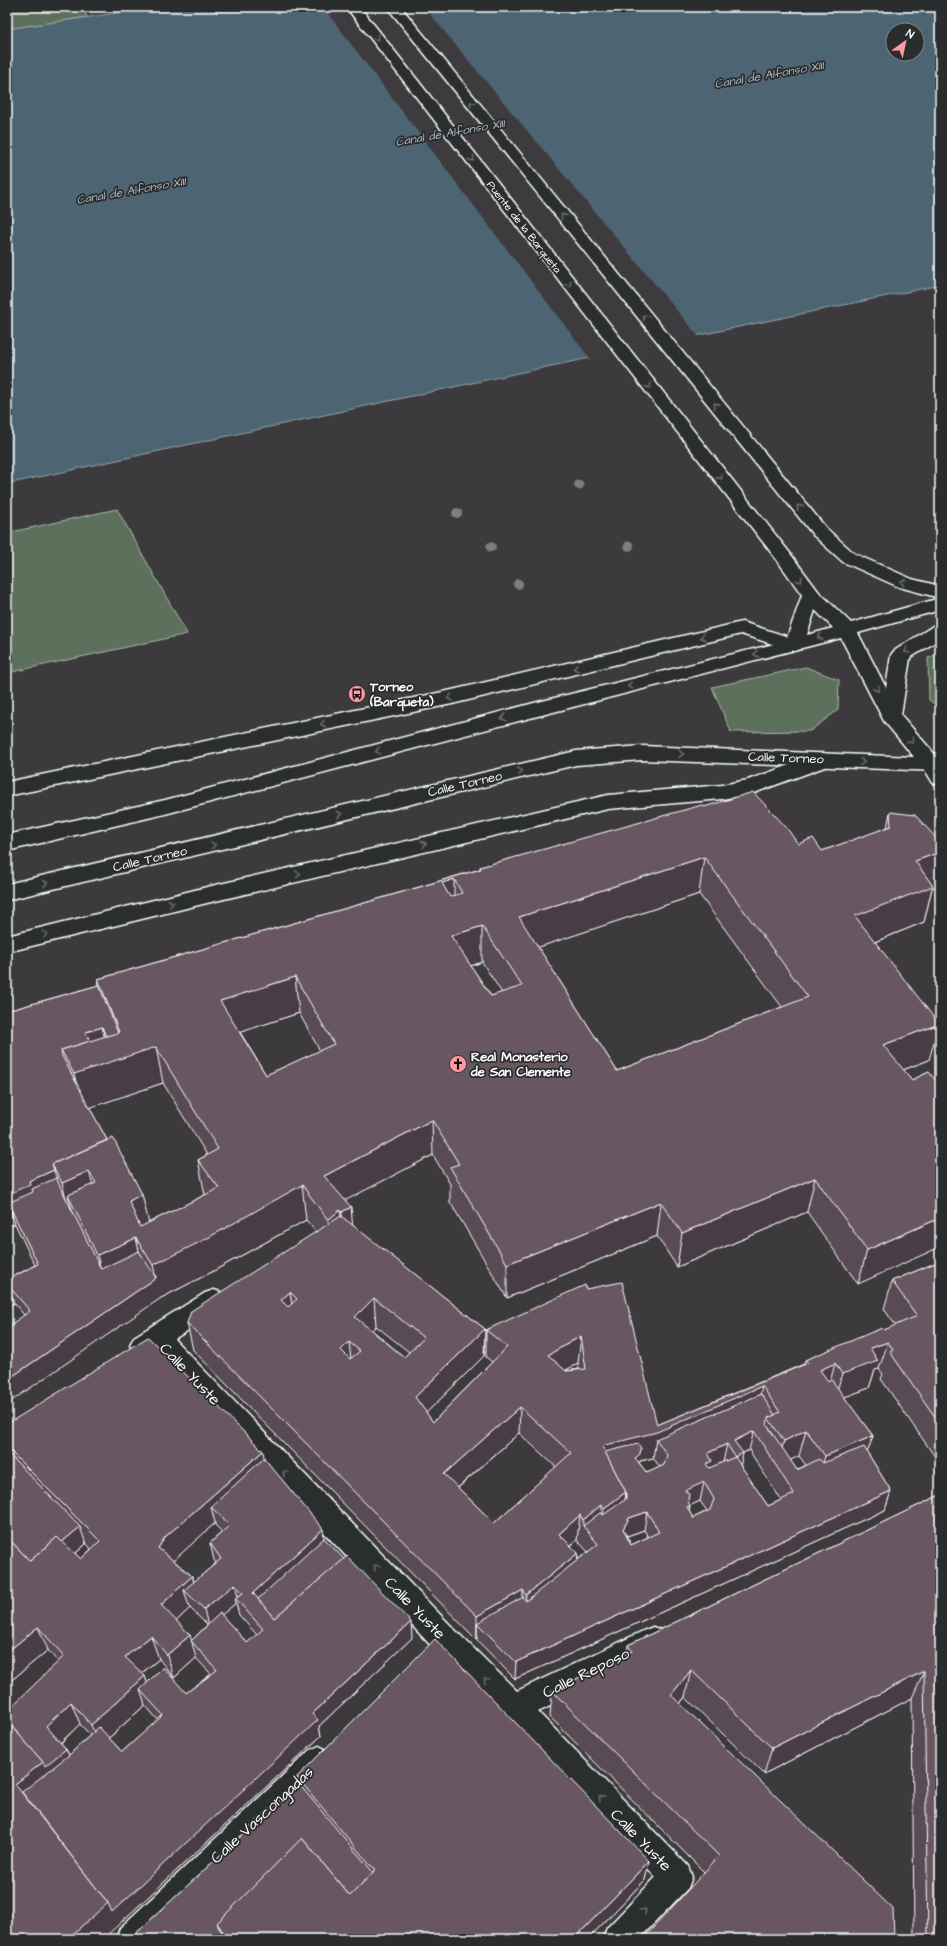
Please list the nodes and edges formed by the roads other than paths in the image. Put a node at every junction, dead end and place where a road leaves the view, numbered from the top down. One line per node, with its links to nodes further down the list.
1 (353, 7): 4 (main road, Puente de la Barqueta, one-way to 4)
2 (394, 7): 3 (main road, one-way to 2)
3 (940, 592)
4 (811, 595): 6 (main road, Puente de la Barqueta); 8 (main road)
5 (940, 604): 6 (main road)
6 (846, 630): 8 (main road, one-way to 8); 9 (main road, Puente de la Barqueta, one-way to 9)
7 (940, 630): 9 (main road, one-way to 9)
8 (794, 645): 12 (main road, one-way to 12); 13 (main road, one-way to 13)
9 (891, 716): 11 (main road, Puente de la Barqueta, one-way to 11)
10 (823, 760): 11 (main road, Calle Torneo, one-way to 11); 14 (main road, Calle Torneo, one-way to 10); 15 (main road, one-way to 10)
11 (937, 769)
12 (7, 789)
13 (7, 843)
14 (7, 892)
15 (7, 944)
16 (233, 1289): 17 (main road)
17 (155, 1337): 18 (main road); 20 (main road, Calle Yuste, one-way to 17)
18 (123, 1360)
19 (675, 1631): 20 (main road, Calle Reposo)
20 (514, 1708): 23 (main road, Calle Yuste, one-way to 20)
21 (337, 1744): 22 (main road, Calle Vascongadas)
22 (131, 1939)
23 (618, 1939)

